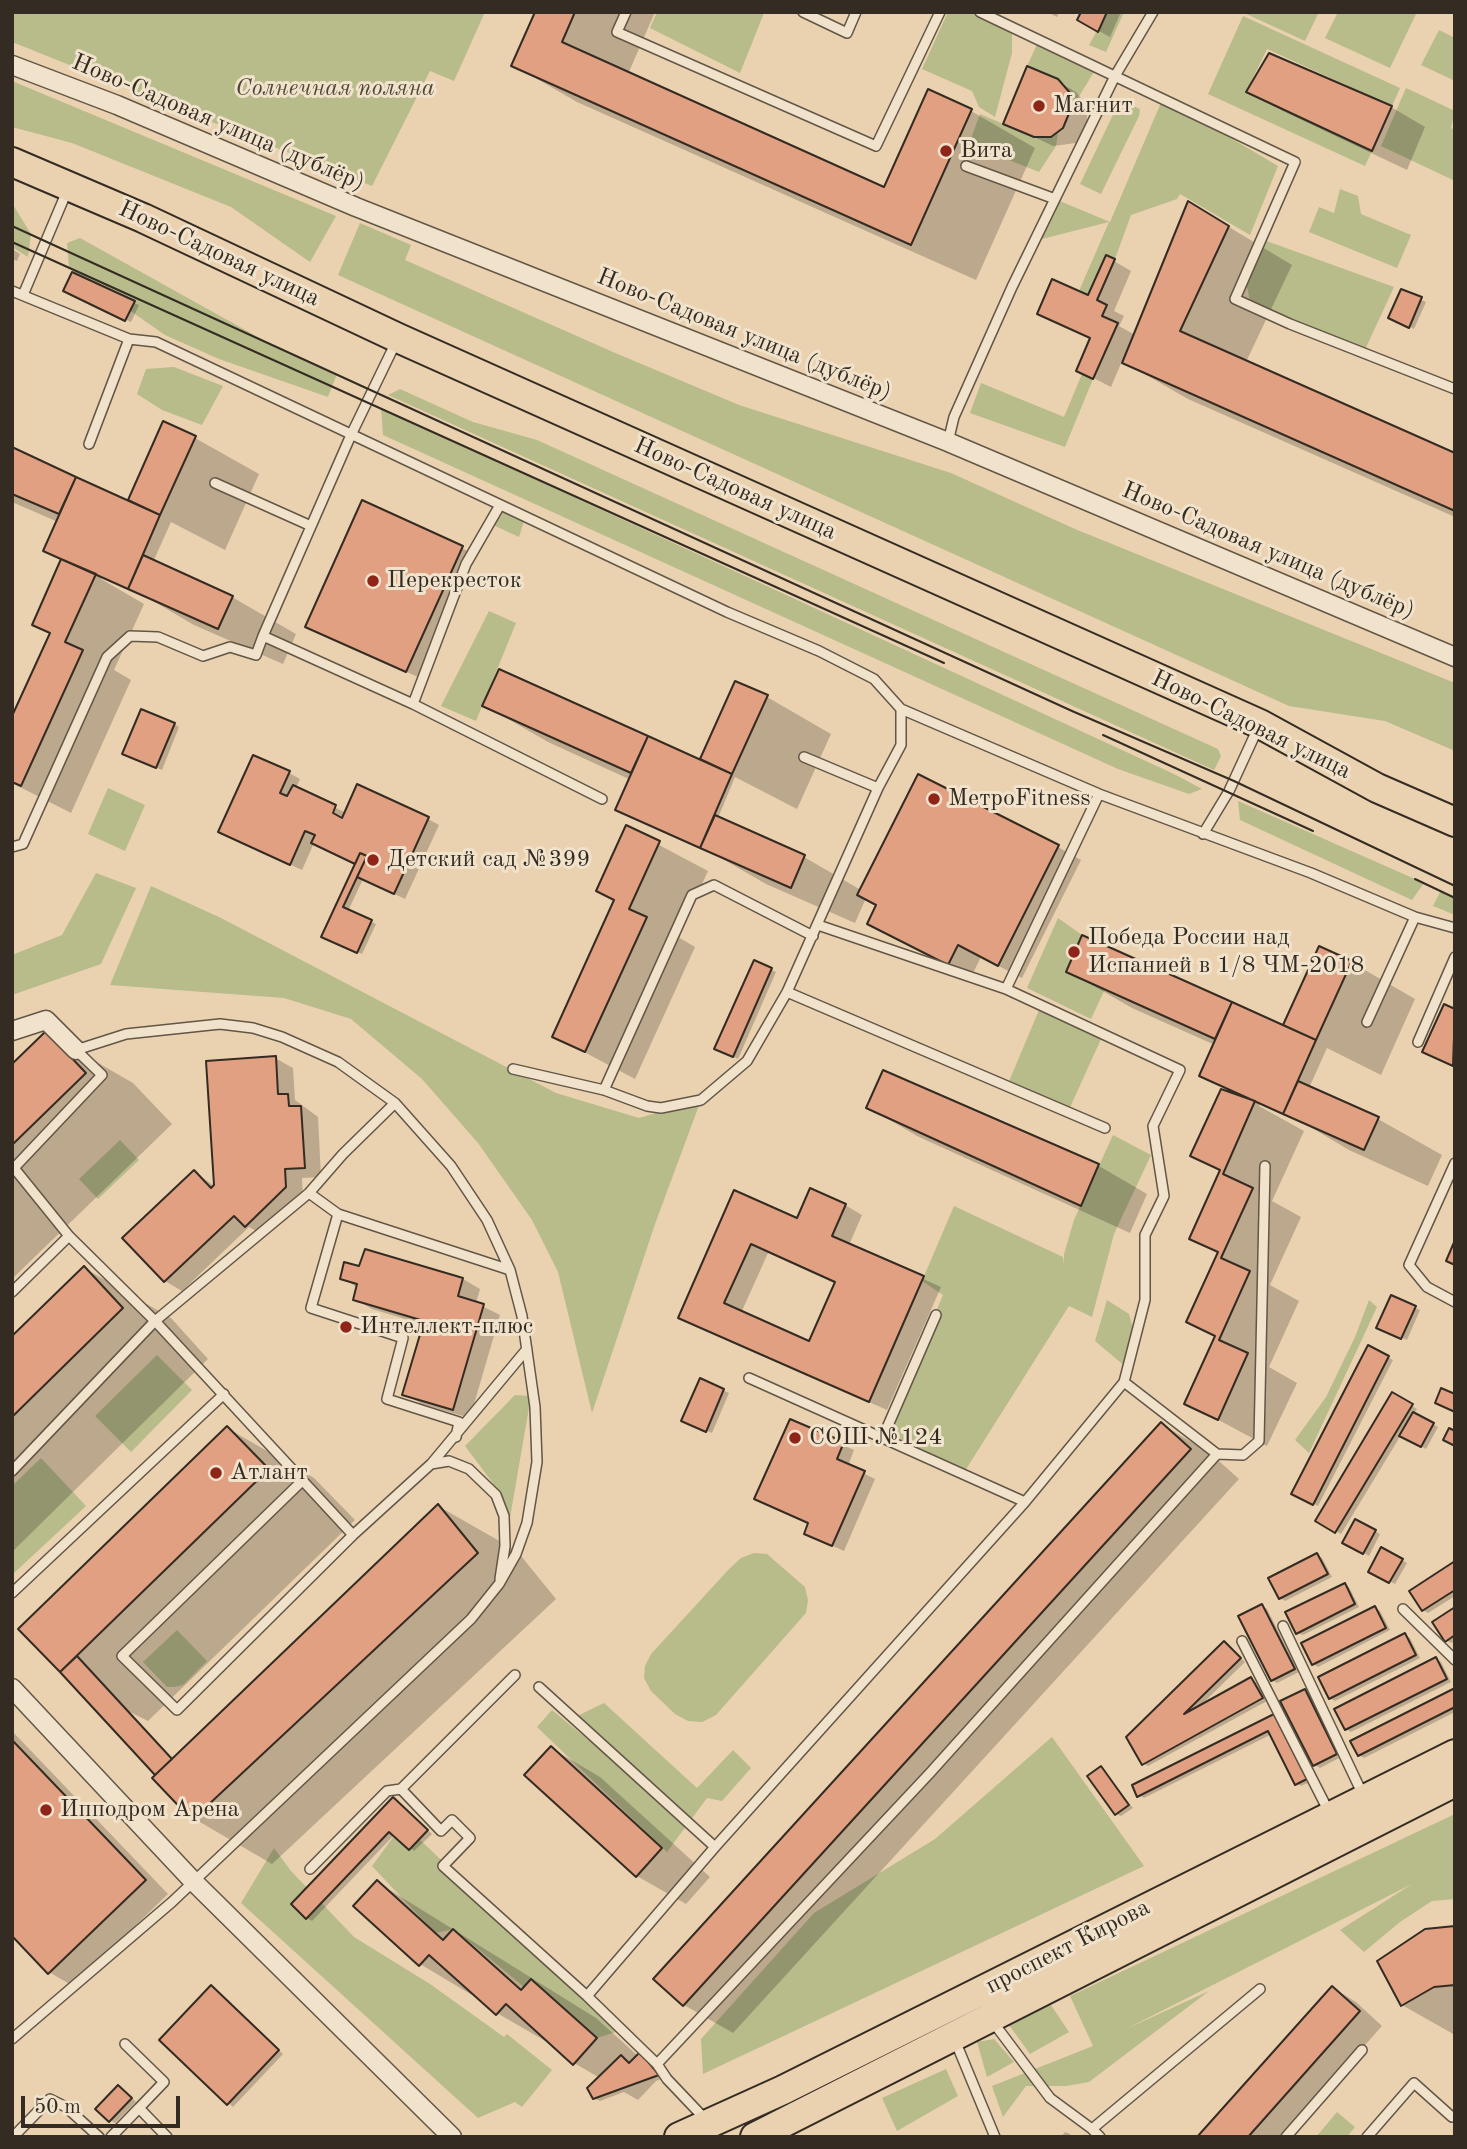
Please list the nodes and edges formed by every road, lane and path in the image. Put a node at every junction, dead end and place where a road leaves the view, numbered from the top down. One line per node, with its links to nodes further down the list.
1 (626, 12): 4 (lane)
2 (803, 12): 3 (lane)
3 (856, 12)
4 (940, 12)
5 (980, 12): 8 (lane)
6 (1153, 12): 8 (lane)
7 (12, 65): 19 (street, Ново-Садовая улица (дублёр))
8 (1115, 76): 12 (lane); 17 (lane)
9 (12, 162): 11 (main road, Ново-Садовая улица)
10 (966, 166): 12 (lane)
11 (69, 187): 14 (lane); 15 (main road, Ново-Садовая улица)
12 (1055, 199): 19 (lane)
13 (12, 292): 14 (lane)
14 (23, 295): 16 (lane)
15 (398, 338): 18 (lane); 28 (main road, Ново-Садовая улица)
16 (130, 339): 18 (lane); 20 (lane)
17 (1455, 389)
18 (351, 435): 22 (lane); 23 (lane)
19 (948, 442): 25 (street, Ново-Садовая улица (дублёр))
20 (89, 444)
21 (215, 483): 23 (lane)
22 (500, 505): 26 (lane); 27 (lane)
23 (312, 526): 24 (lane)
24 (263, 636): 26 (lane); 35 (lane)
25 (1455, 657)
26 (413, 704): 32 (lane)
27 (901, 709): 30 (lane); 31 (lane)
28 (1260, 724): 33 (main road, Ново-Садовая улица); 34 (lane)
29 (803, 757): 30 (lane)
30 (878, 788): 37 (lane)
31 (1099, 794): 34 (lane); 41 (lane)
32 (602, 799)
33 (1455, 822)
34 (1203, 834): 36 (lane)
35 (12, 847)
36 (1415, 917): 38 (lane); 43 (lane)
37 (818, 925): 39 (lane); 41 (lane)
38 (1455, 928)
39 (813, 936): 42 (lane); 48 (lane)
40 (1455, 957): 45 (lane)
41 (1006, 989): 64 (lane)
42 (787, 992): 48 (lane); 50 (lane)
43 (1367, 1022)
44 (12, 1031): 46 (street)
45 (1418, 1042)
46 (76, 1050): 49 (lane); 53 (lane)
47 (513, 1069): 48 (lane)
48 (604, 1090)
49 (395, 1103): 54 (lane); 57 (lane)
50 (1105, 1128)
51 (1455, 1163): 59 (lane)
52 (1265, 1166): 68 (lane)
53 (13, 1169): 56 (lane)
54 (309, 1193): 55 (lane); 61 (lane)
55 (338, 1214): 57 (lane); 66 (lane)
56 (69, 1236): 58 (lane); 61 (lane)
57 (510, 1270): 62 (lane)
58 (12, 1293)
59 (1455, 1302)
60 (936, 1315): 67 (lane)
61 (155, 1321): 65 (lane); 70 (lane)
62 (527, 1349): 66 (lane); 74 (lane)
63 (749, 1378): 67 (lane)
64 (1124, 1382): 68 (lane); 72 (lane)
65 (224, 1394): 71 (lane); 75 (lane)
66 (456, 1437): 69 (lane)
67 (883, 1437): 72 (lane)
68 (1217, 1454): 98 (lane)
69 (431, 1464): 73 (lane); 74 (lane)
70 (12, 1471)
71 (302, 1481): 73 (lane); 73 (lane)
72 (1025, 1502): 88 (lane)
73 (353, 1535)
74 (499, 1584): 90 (lane)
75 (12, 1594)
76 (1403, 1609): 79 (lane)
77 (1283, 1626): 86 (lane)
78 (1242, 1641): 87 (lane)
79 (1455, 1660)
80 (515, 1675): 85 (lane)
81 (539, 1687): 88 (lane)
82 (12, 1688): 90 (street)
83 (1455, 1754): 86 (main road, проспект Кирова)
84 (1455, 1782): 93 (main road, проспект Кирова)
85 (401, 1789): 89 (lane); 92 (lane)
86 (1365, 1799): 87 (main road, проспект Кирова)
87 (1331, 1816): 102 (main road, проспект Кирова)
88 (715, 1847): 92 (lane)
89 (310, 1869)
90 (193, 1881): 95 (lane); 107 (street)
91 (1260, 1989): 101 (lane)
92 (587, 1996): 98 (lane)
93 (990, 2018): 94 (main road, проспект Кирова); 101 (lane)
94 (953, 2037): 109 (main road, проспект Кирова); 110 (lane)
95 (12, 2039)
96 (125, 2044): 99 (lane)
97 (1362, 2050): 112 (lane)
98 (657, 2064): 102 (lane)
99 (139, 2108): 105 (lane); 106 (lane)
100 (1452, 2117): 113 (lane)
101 (1092, 2129): 111 (lane)
102 (715, 2130): 108 (main road, проспект Кирова)
103 (13, 2137): 104 (lane)
104 (99, 2137)
105 (111, 2137)
106 (167, 2137)
107 (452, 2137)
108 (679, 2137)
109 (755, 2137)
110 (995, 2137)
111 (1100, 2137)
112 (1286, 2137)
113 (1367, 2137)

